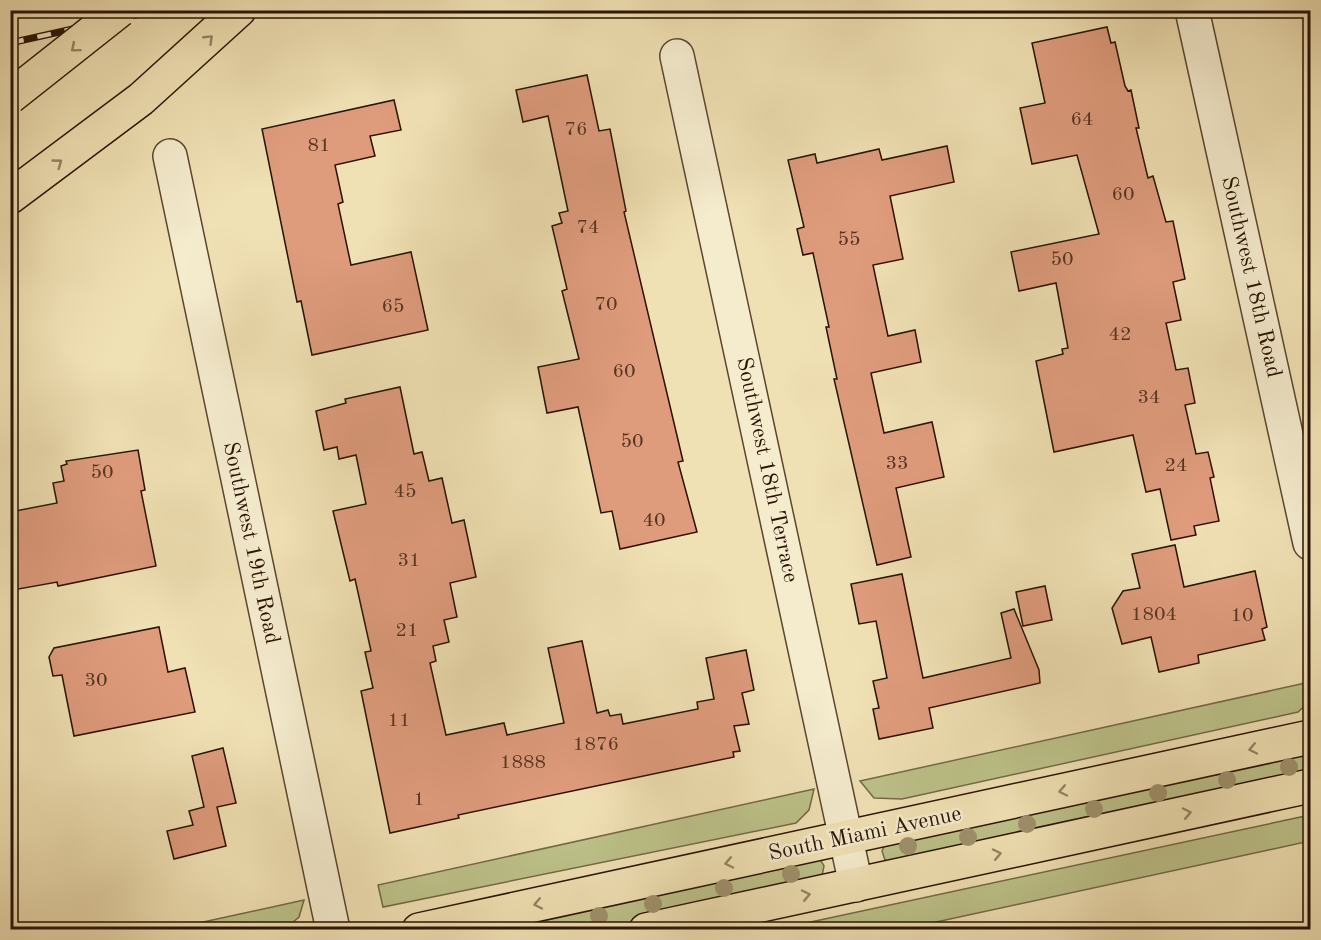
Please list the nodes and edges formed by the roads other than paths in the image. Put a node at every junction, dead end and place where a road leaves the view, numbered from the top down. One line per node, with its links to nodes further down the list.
1 (120, 10): 5 (main road, one-way to 5, bridge)
2 (239, 10): 7 (main road, one-way to 2)
3 (1192, 10): 8 (street, Southwest 18th Road)
4 (677, 56): 11 (street, Southwest 18th Terrace)
5 (10, 97)
6 (170, 156): 13 (street, Southwest 19th Road)
7 (10, 197)
8 (1311, 543)
9 (1311, 737): 11 (main road, South Miami Avenue, one-way to 11)
10 (1311, 786): 12 (main road, one-way to 10)
11 (846, 838): 12 (street, Southwest 18th Terrace); 14 (main road, South Miami Avenue, one-way to 14)
12 (856, 885): 15 (main road, one-way to 12)
13 (333, 930)
14 (419, 930)
15 (646, 930)

